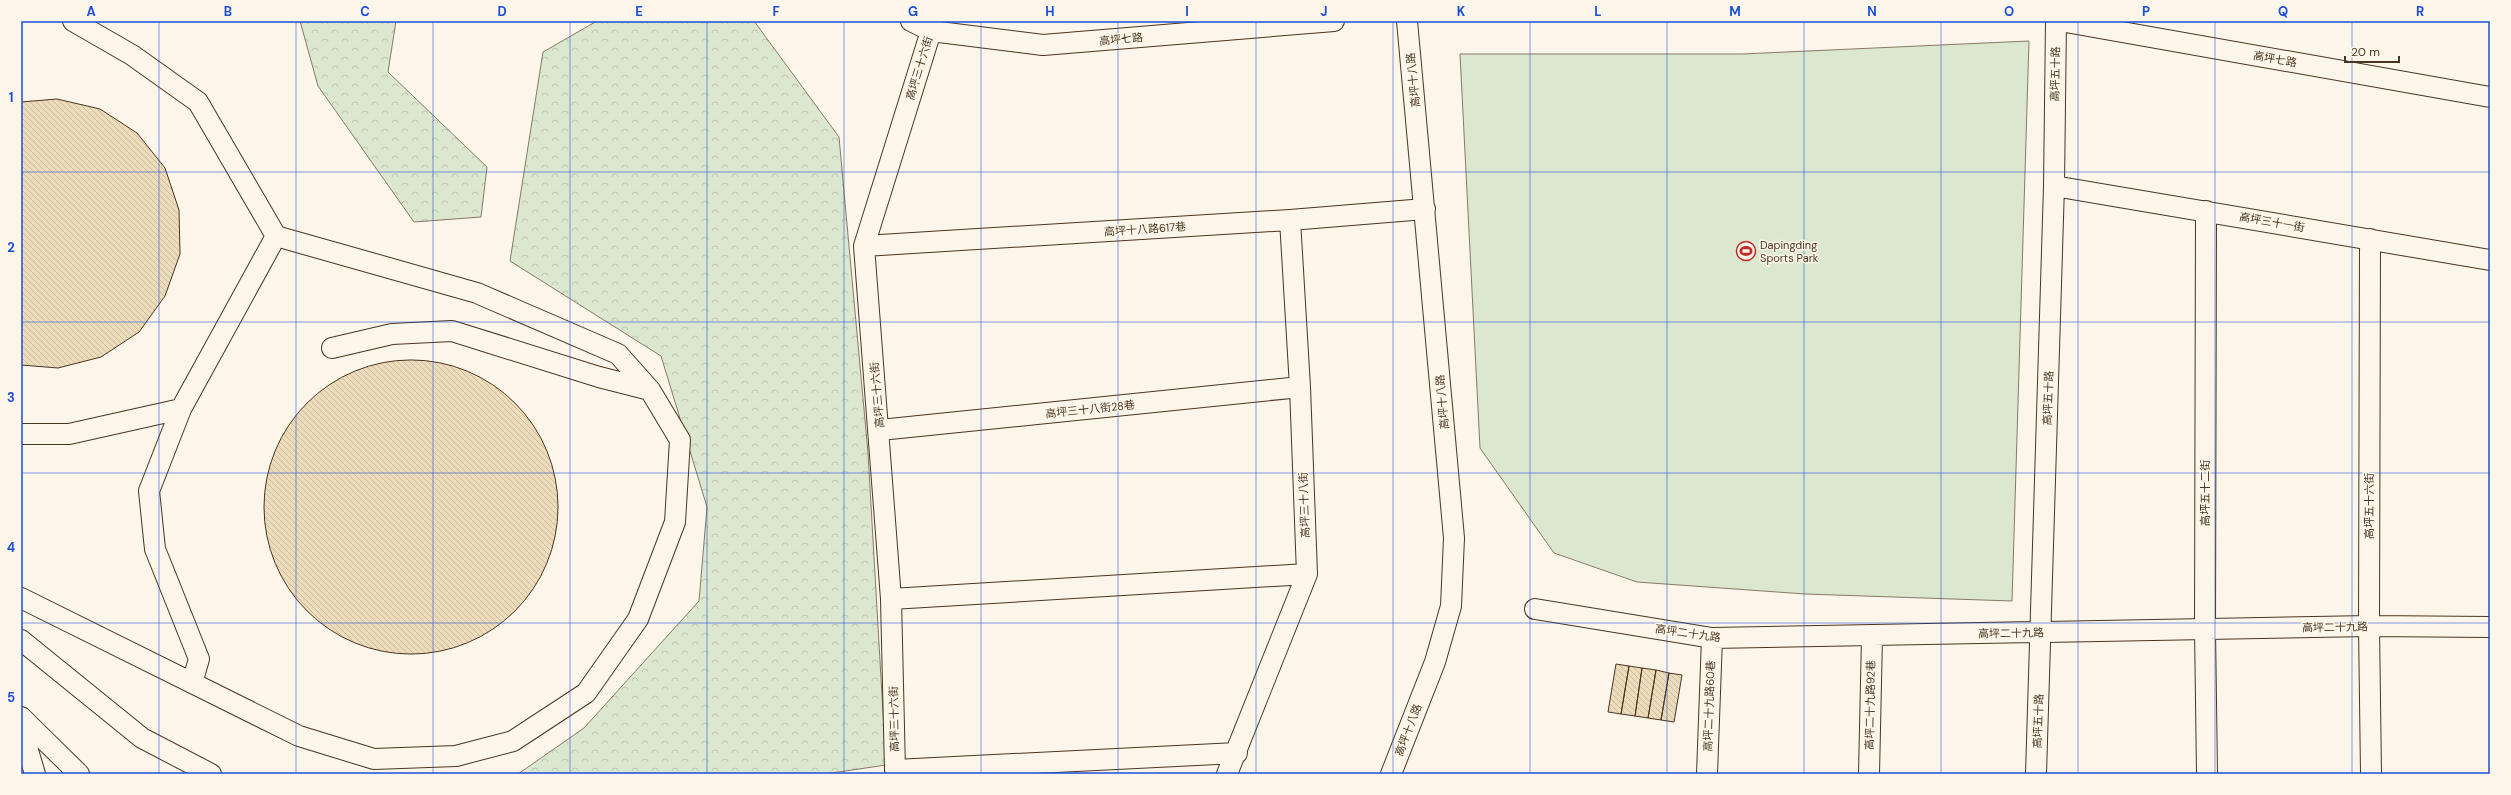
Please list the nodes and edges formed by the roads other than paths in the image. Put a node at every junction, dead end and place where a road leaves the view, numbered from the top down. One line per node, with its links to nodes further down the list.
1 (73, 21): 13 (street)
2 (911, 21): 7 (street, 高坪七路)
3 (1334, 21): 7 (street, 高坪七路)
4 (1407, 21): 10 (street, 高坪十八路)
5 (2056, 21): 9 (street, 高坪五十路)
6 (2060, 21): 8 (street, 高坪七路)
7 (931, 31): 15 (street, 高坪三十六街)
8 (2490, 97)
9 (2054, 186): 11 (street, 高坪三十一街); 30 (street, 高坪五十路)
10 (1426, 209): 12 (street, 高坪十八路617巷); 42 (street, 高坪十八路)
11 (2206, 211): 14 (street, 高坪三十一街); 29 (street, 高坪五十二街)
12 (1290, 220): 15 (street, 高坪十八路617巷); 18 (street, 高坪三十八街)
13 (276, 236): 19 (street); 20 (street)
14 (2370, 239): 16 (street, 高坪三十一街); 27 (street, 高坪五十六街)
15 (864, 246): 21 (street, 高坪三十六街)
16 (2490, 260)
17 (332, 348): 19 (street)
18 (1300, 387): 21 (street, 高坪三十八街28巷); 23 (street, 高坪三十八街)
19 (650, 390): 34 (street)
20 (181, 409): 22 (street); 34 (street)
21 (880, 430): 25 (street, 高坪三十六街)
22 (21, 434)
23 (1307, 574): 25 (street); 37 (street, 高坪三十八街)
24 (21, 598): 34 (street)
25 (891, 599): 37 (street, 高坪三十六街)
26 (1535, 609): 32 (street, 高坪二十九路)
27 (2369, 626): 28 (street, 高坪二十九路); 29 (street, 高坪二十九路); 47 (street, 高坪五十六街)
28 (2490, 627)
29 (2205, 629): 30 (street, 高坪二十九路); 46 (street, 高坪五十二街)
30 (2041, 632): 31 (street, 高坪二十九路); 45 (street, 高坪五十路)
31 (1872, 637): 32 (street, 高坪二十九路); 44 (street, 高坪二十九路92巷)
32 (1712, 638): 43 (street, 高坪二十九路60巷)
33 (21, 640): 40 (street)
34 (192, 683)
35 (21, 717): 39 (street)
36 (21, 727): 38 (street)
37 (1236, 753): 41 (street, 高坪三十八街)
38 (35, 774)
39 (79, 774)
40 (211, 774)
41 (1227, 774)
42 (1391, 774)
43 (1707, 774)
44 (1869, 774)
45 (2036, 774)
46 (2207, 774)
47 (2371, 774)

